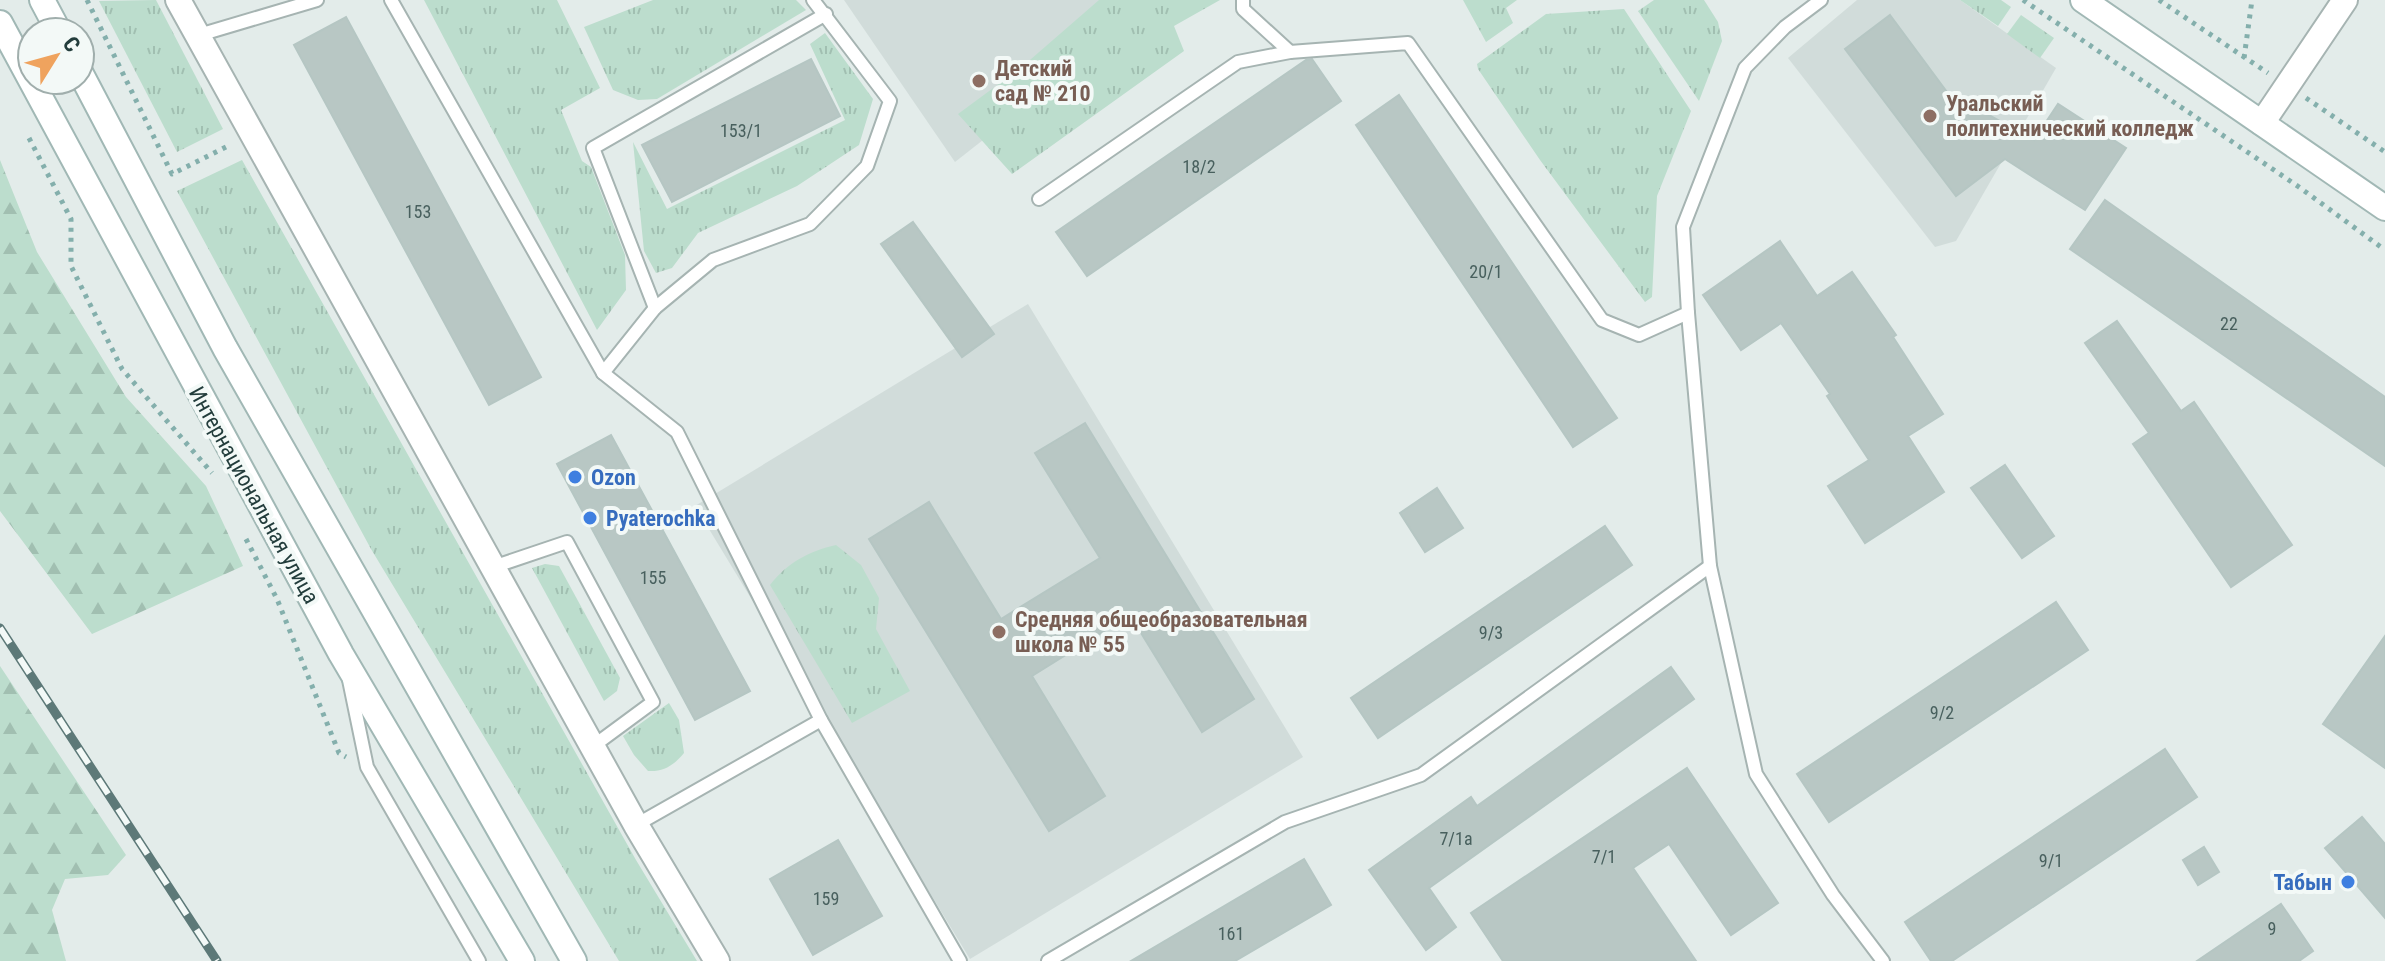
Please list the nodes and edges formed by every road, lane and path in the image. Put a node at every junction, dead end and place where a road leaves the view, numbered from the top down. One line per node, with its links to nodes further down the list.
1 (87, 0): 21 (path)
2 (178, 0): 15 (main road)
3 (317, 0): 15 (lane)
4 (391, 0): 28 (lane)
5 (813, 0): 13 (lane)
6 (1243, 0): 16 (lane)
7 (1821, 0): 27 (lane)
8 (2023, 0): 25 (path)
9 (2083, 0): 19 (main road)
10 (2159, 0): 11 (path)
11 (2252, 0)
12 (2345, 0): 19 (main road)
13 (826, 14): 26 (lane); 26 (lane)
14 (0, 23): 33 (main road, Интернациональная улица)
15 (199, 35): 32 (main road)
16 (1290, 52): 23 (lane); 27 (lane)
17 (93, 96): 40 (main road, Интернациональная улица)
18 (2320, 108): 22 (path)
19 (2262, 123): 24 (main road)
20 (24, 128): 29 (path)
21 (230, 145)
22 (2385, 152)
23 (1039, 199)
24 (2385, 208)
25 (2385, 250)
26 (655, 308): 28 (lane)
27 (1688, 313): 31 (lane)
28 (603, 373): 34 (lane)
29 (212, 474)
30 (241, 530): 36 (path)
31 (1710, 566): 43 (lane); 44 (lane)
32 (493, 567): 35 (main road); 35 (lane)
33 (344, 659): 36 (lane); 39 (main road, Интернациональная улица)
34 (821, 720): 37 (lane); 42 (lane)
35 (592, 747): 37 (main road)
36 (367, 767): 38 (lane)
37 (636, 825): 41 (main road)
38 (479, 961)
39 (522, 961)
40 (574, 961)
41 (717, 961)
42 (960, 961)
43 (1048, 961)
44 (1883, 961)

